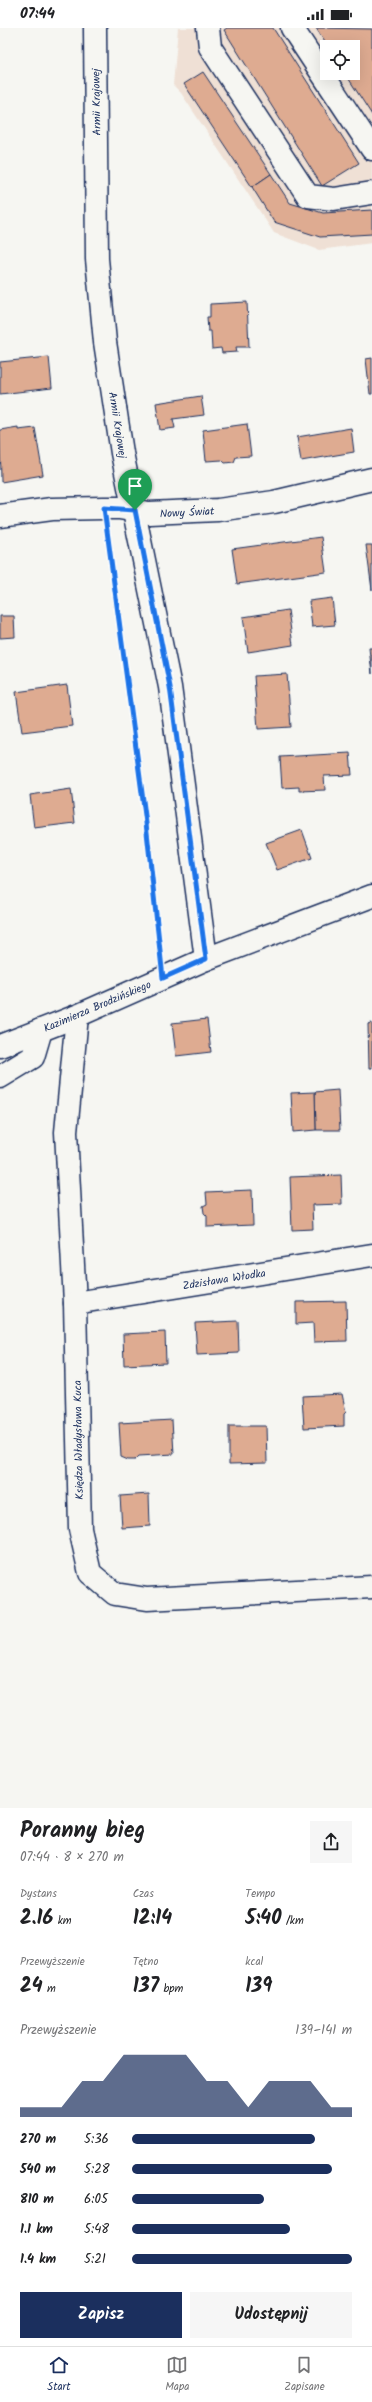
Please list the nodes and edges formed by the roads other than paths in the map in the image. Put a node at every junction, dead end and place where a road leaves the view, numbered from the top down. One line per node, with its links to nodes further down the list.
1 (95, 28): 7 (street, Armii Krajowej)
2 (208, 28): 5 (street)
3 (292, 28): 4 (street)
4 (372, 149)
5 (372, 193)
6 (372, 479): 7 (street, Nowy Świat)
7 (135, 510): 8 (street, Nowy Świat); 10 (street, Armii Krajowej)
8 (0, 516)
9 (372, 896): 10 (street, Kazimierza Brodzińskiego)
10 (206, 959): 11 (street, Kazimierza Brodzińskiego)
11 (77, 1016): 12 (street, Kazimierza Brodzińskiego); 16 (street, Księdza Władysława Kuca)
12 (40, 1030): 13 (street, Kazimierza Brodzińskiego); 14 (street)
13 (0, 1046)
14 (0, 1077)
15 (372, 1255): 16 (street, Zdzisława Włodka)
16 (75, 1303): 17 (street, Księdza Władysława Kuca)
17 (372, 1587)

